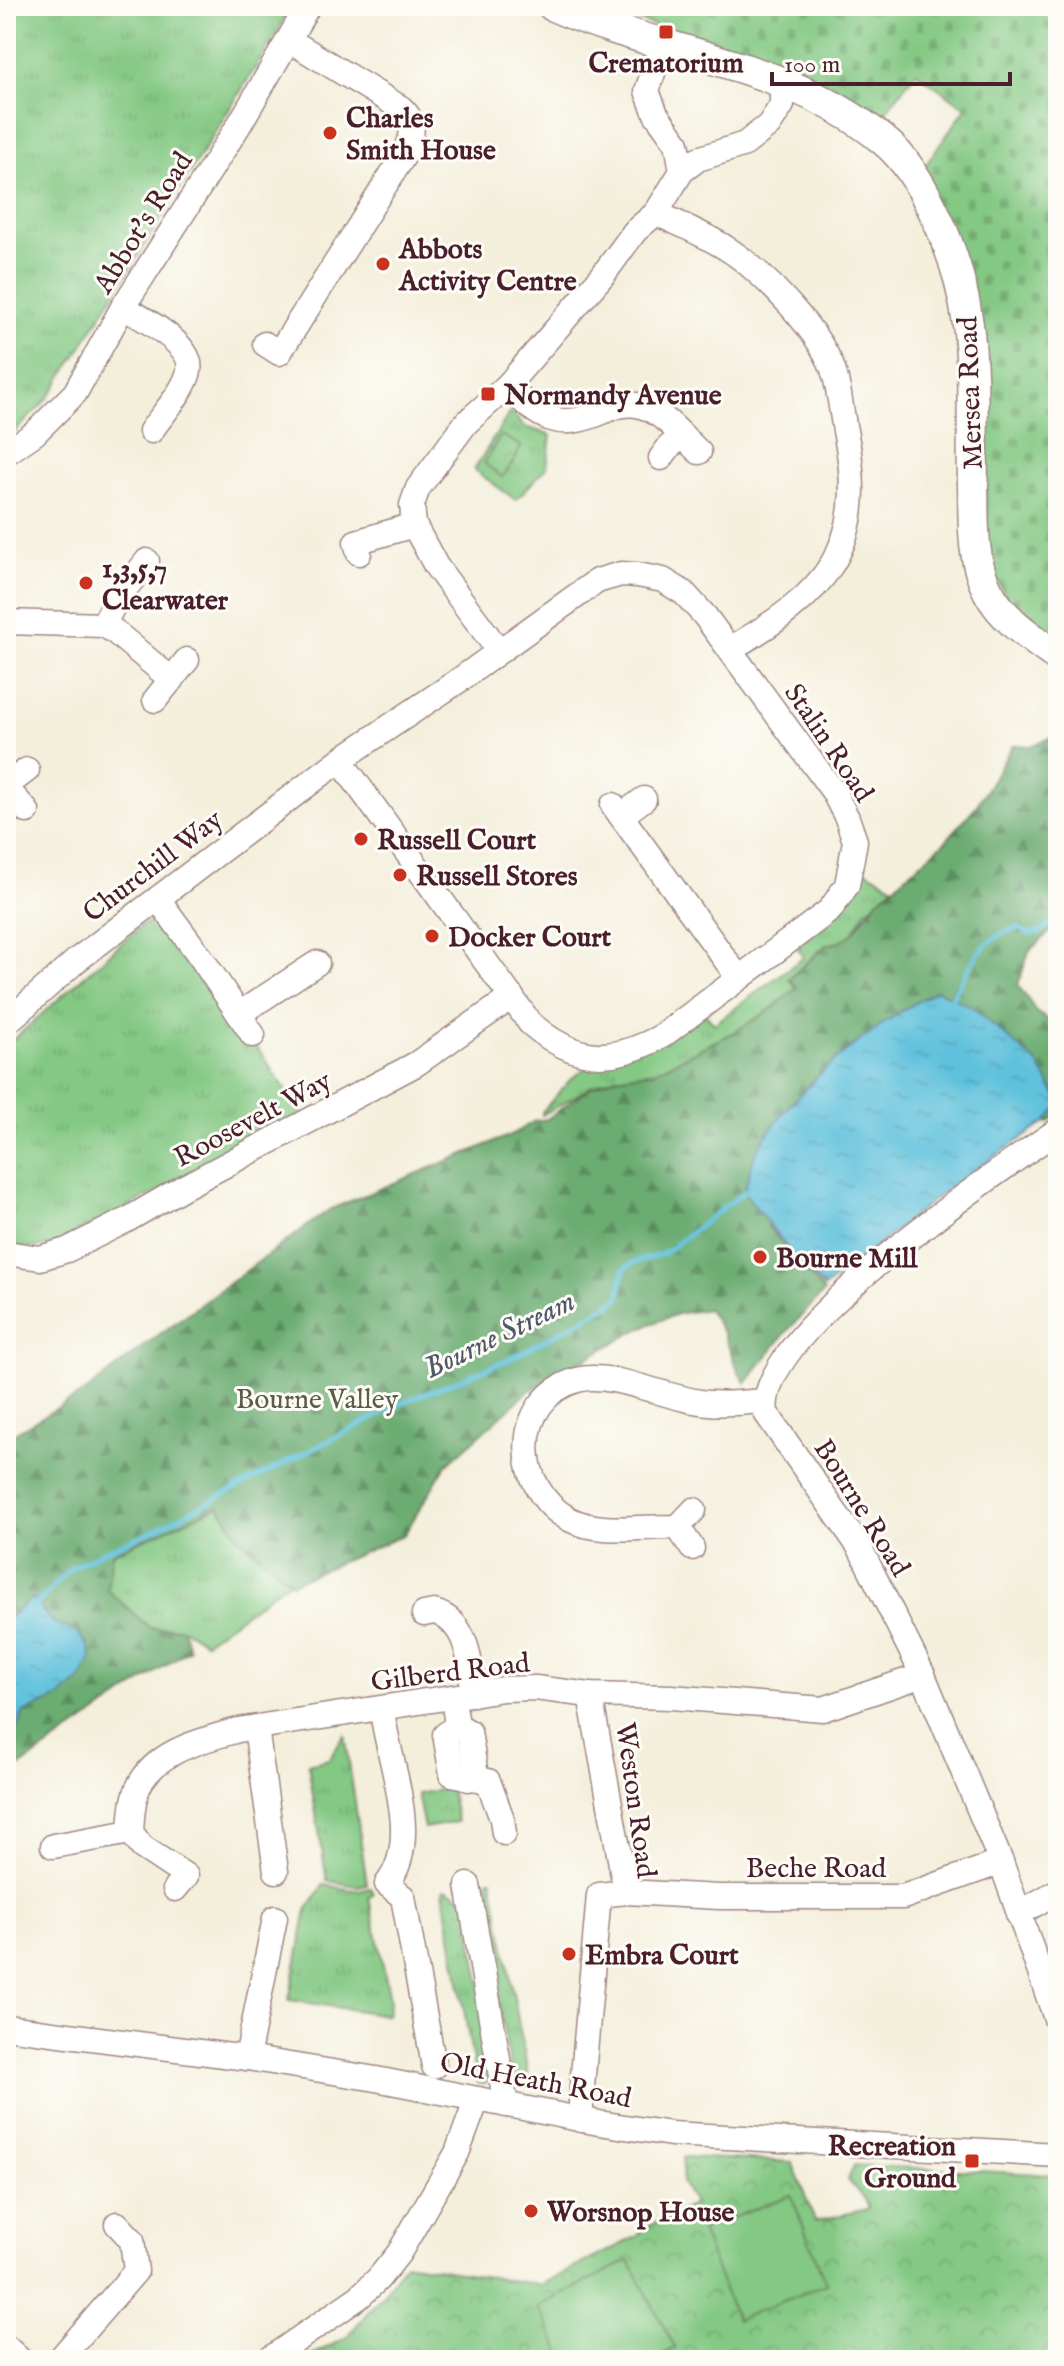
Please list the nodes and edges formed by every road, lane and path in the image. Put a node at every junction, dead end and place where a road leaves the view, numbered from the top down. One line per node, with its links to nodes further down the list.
1 (308, 6): 3 (street, Abbot's Road)
2 (553, 6): 4 (main road, Mersea Road)
3 (289, 40): 8 (street, Abbot's Road); 9 (street)
4 (662, 46): 5 (main road, Mersea Road); 6 (street)
5 (782, 82): 6 (street); 21 (main road, Mersea Road)
6 (682, 171): 7 (street)
7 (656, 213): 10 (street); 19 (street)
8 (123, 307): 11 (street); 12 (street, Abbot's Road)
9 (265, 344)
10 (507, 386): 13 (street); 14 (street)
11 (151, 431)
12 (6, 453)
13 (661, 458)
14 (414, 525): 15 (street); 20 (street)
15 (355, 541)
16 (147, 561): 18 (street)
17 (6, 622): 18 (street)
18 (103, 625): 23 (street)
19 (730, 649): 20 (street, Stalin Road); 32 (street, Stalin Road)
20 (499, 651): 25 (street, Stalin Road)
21 (1058, 657)
22 (187, 660): 23 (street)
23 (172, 680): 24 (street)
24 (155, 700)
25 (340, 760): 30 (street, Churchill Way); 33 (street, Stalin Road)
26 (27, 770): 27 (street)
27 (6, 787): 29 (street)
28 (644, 799): 32 (street)
29 (27, 811)
30 (158, 899): 34 (street); 35 (street, Churchill Way)
31 (317, 963): 34 (street)
32 (738, 977): 33 (street, Stalin Road)
33 (512, 997): 38 (street, Roosevelt Way)
34 (239, 1014): 36 (street)
35 (6, 1023)
36 (253, 1035)
37 (1058, 1130): 39 (street)
38 (6, 1253)
39 (764, 1401): 40 (street); 42 (street, Bourne Road)
40 (692, 1548)
41 (424, 1614): 44 (street)
42 (923, 1675): 43 (street, Gilberd Road); 50 (street, Bourne Road)
43 (590, 1695): 44 (street, Gilberd Road); 55 (street, Weston Road)
44 (463, 1696): 45 (street, Gilberd Road); 48 (street)
45 (382, 1710): 46 (street, Gilberd Road); 61 (street)
46 (256, 1728): 47 (street, Gilberd Road); 51 (street)
47 (131, 1832): 49 (street); 53 (street)
48 (504, 1833)
49 (53, 1846)
50 (1001, 1862): 55 (street, Beche Road); 56 (street, Bourne Road)
51 (276, 1871)
52 (468, 1885): 63 (street)
53 (175, 1889)
54 (1058, 1891): 56 (street)
55 (626, 1892): 64 (street, Weston Road)
56 (1018, 1914): 58 (street, Bourne Road)
57 (275, 1918): 60 (street)
58 (1058, 2024)
59 (6, 2027): 60 (street, Old Heath Road)
60 (247, 2058): 62 (street, Old Heath Road)
61 (434, 2066)
62 (477, 2099): 63 (street, Old Heath Road); 70 (street)
63 (506, 2105): 64 (street, Old Heath Road)
64 (581, 2120): 65 (street, Old Heath Road)
65 (1058, 2155)
66 (117, 2224): 69 (street)
67 (6, 2347): 68 (street)
68 (20, 2360)
69 (59, 2360)
70 (268, 2360)

